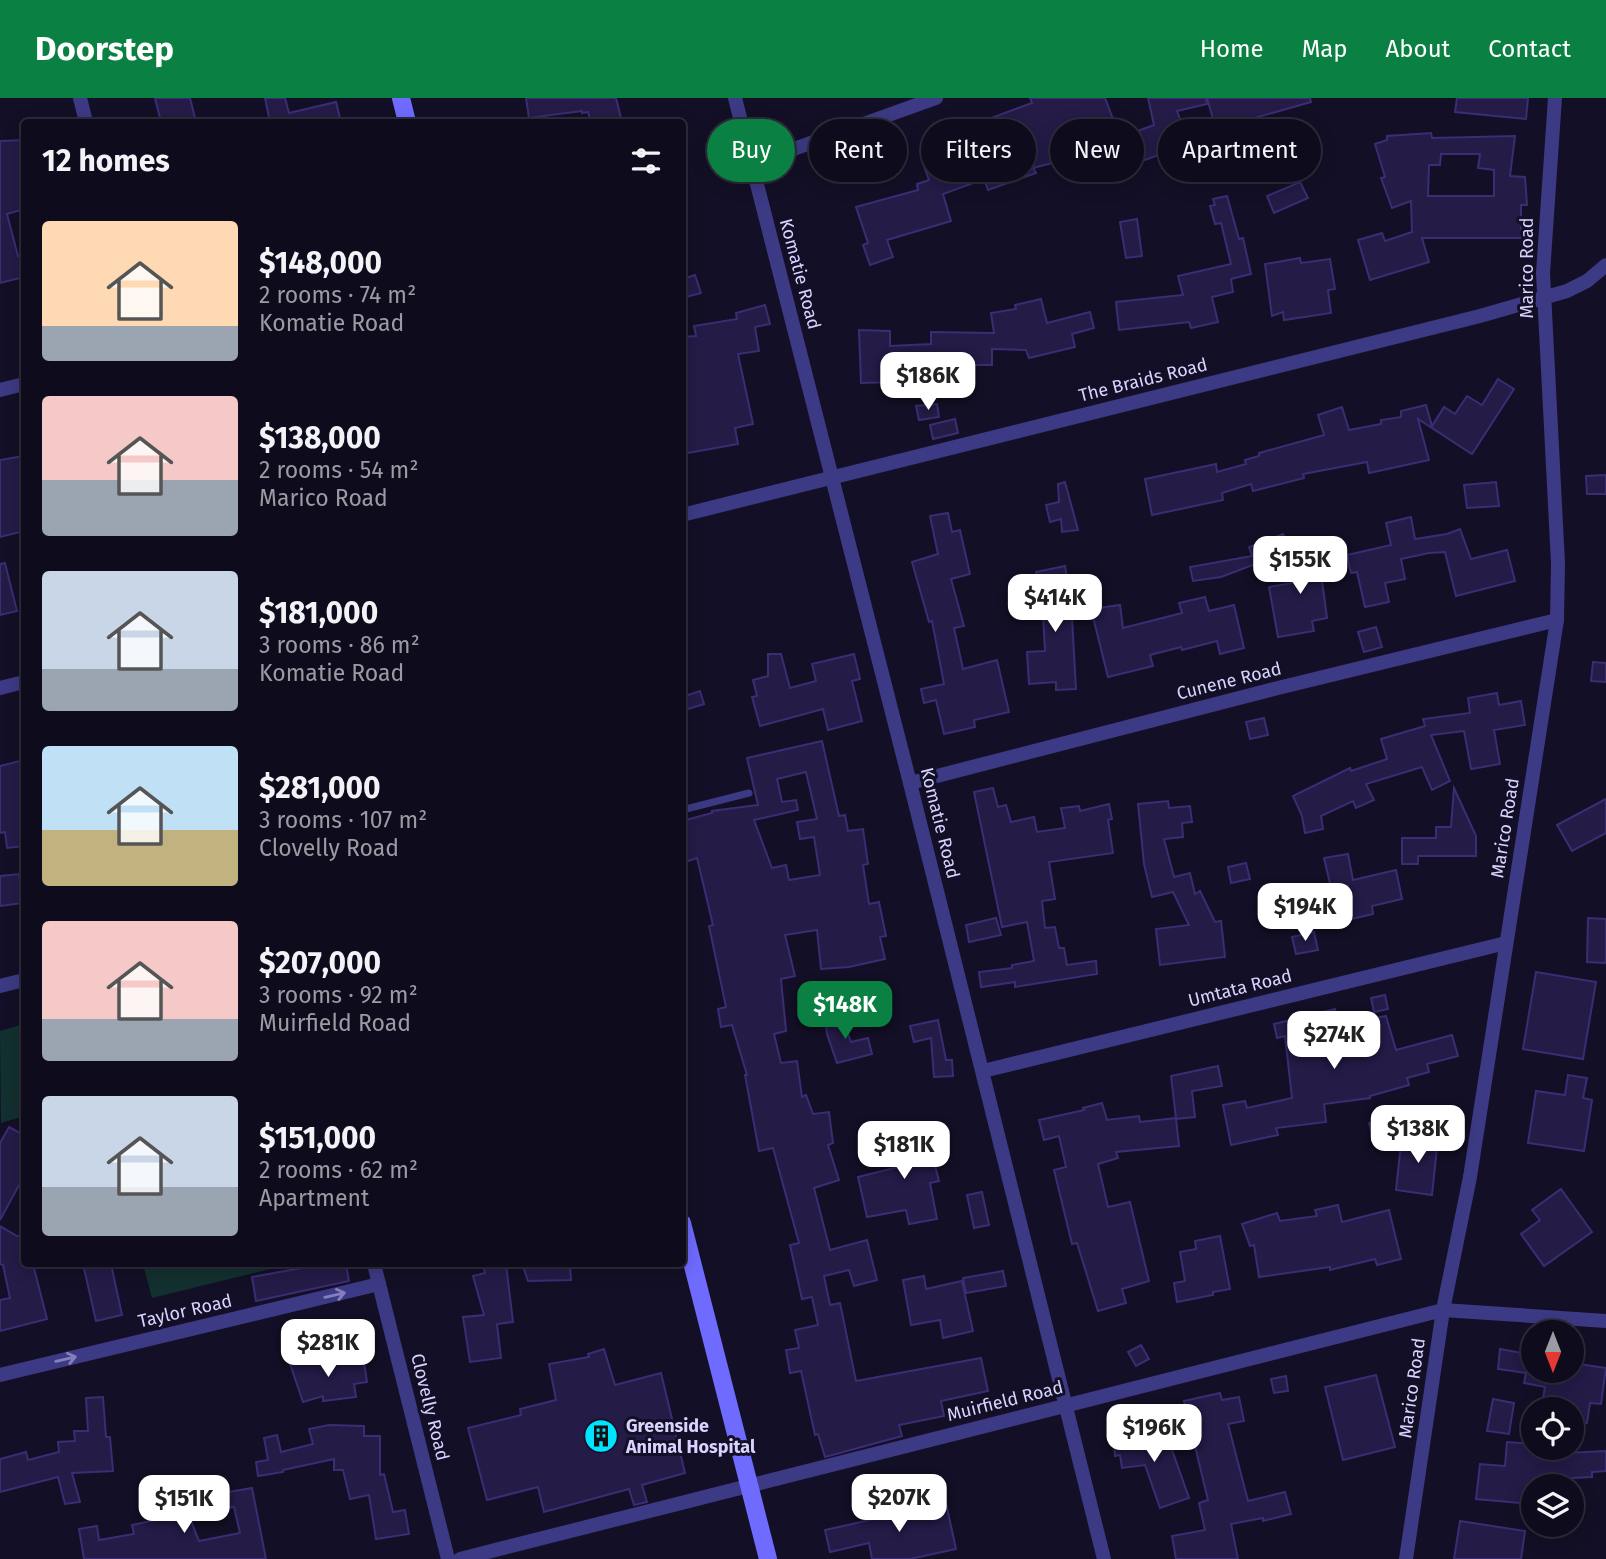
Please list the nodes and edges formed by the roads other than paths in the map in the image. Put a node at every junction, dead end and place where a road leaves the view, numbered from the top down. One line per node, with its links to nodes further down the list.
1 (80, 98): 6 (street)
2 (401, 98): 7 (main road)
3 (735, 98): 8 (street, Komatie Road)
4 (936, 98): 9 (street)
5 (1555, 98): 12 (street, Marico Road)
6 (85, 119)
7 (406, 119)
8 (740, 119)
9 (795, 149)
10 (757, 182): 15 (street, Komatie Road)
11 (1606, 265): 12 (street, The Braids Road)
12 (1546, 298): 15 (street, The Braids Road); 17 (street, Marico Road)
13 (21, 385): 14 (street)
14 (0, 390)
15 (832, 477): 16 (street, The Braids Road); 20 (street, Komatie Road)
16 (686, 514)
17 (1557, 620): 20 (street, Cunene Road); 23 (street, Marico Road)
18 (21, 683): 19 (street)
19 (0, 688)
20 (910, 783): 26 (street, Komatie Road)
21 (749, 793): 22 (lane)
22 (686, 809)
23 (1506, 943): 26 (street, Umtata Road); 30 (street, Marico Road)
24 (21, 981): 25 (street)
25 (0, 986)
26 (983, 1071): 33 (street, Komatie Road)
27 (686, 1239): 34 (main road)
28 (375, 1267): 29 (street, Clovelly Road)
29 (379, 1284): 32 (street, Taylor Road, one-way to 29); 35 (street, Clovelly Road)
30 (1443, 1310): 31 (street, Muirfield Road); 33 (street, Muirfield Road); 39 (street, Marico Road)
31 (1606, 1321)
32 (0, 1375)
33 (1065, 1406): 34 (street, Muirfield Road); 38 (street, Komatie Road)
34 (749, 1486): 36 (street, Muirfield Road); 37 (main road)
35 (448, 1559)
36 (460, 1559)
37 (768, 1559)
38 (1104, 1559)
39 (1406, 1559)

